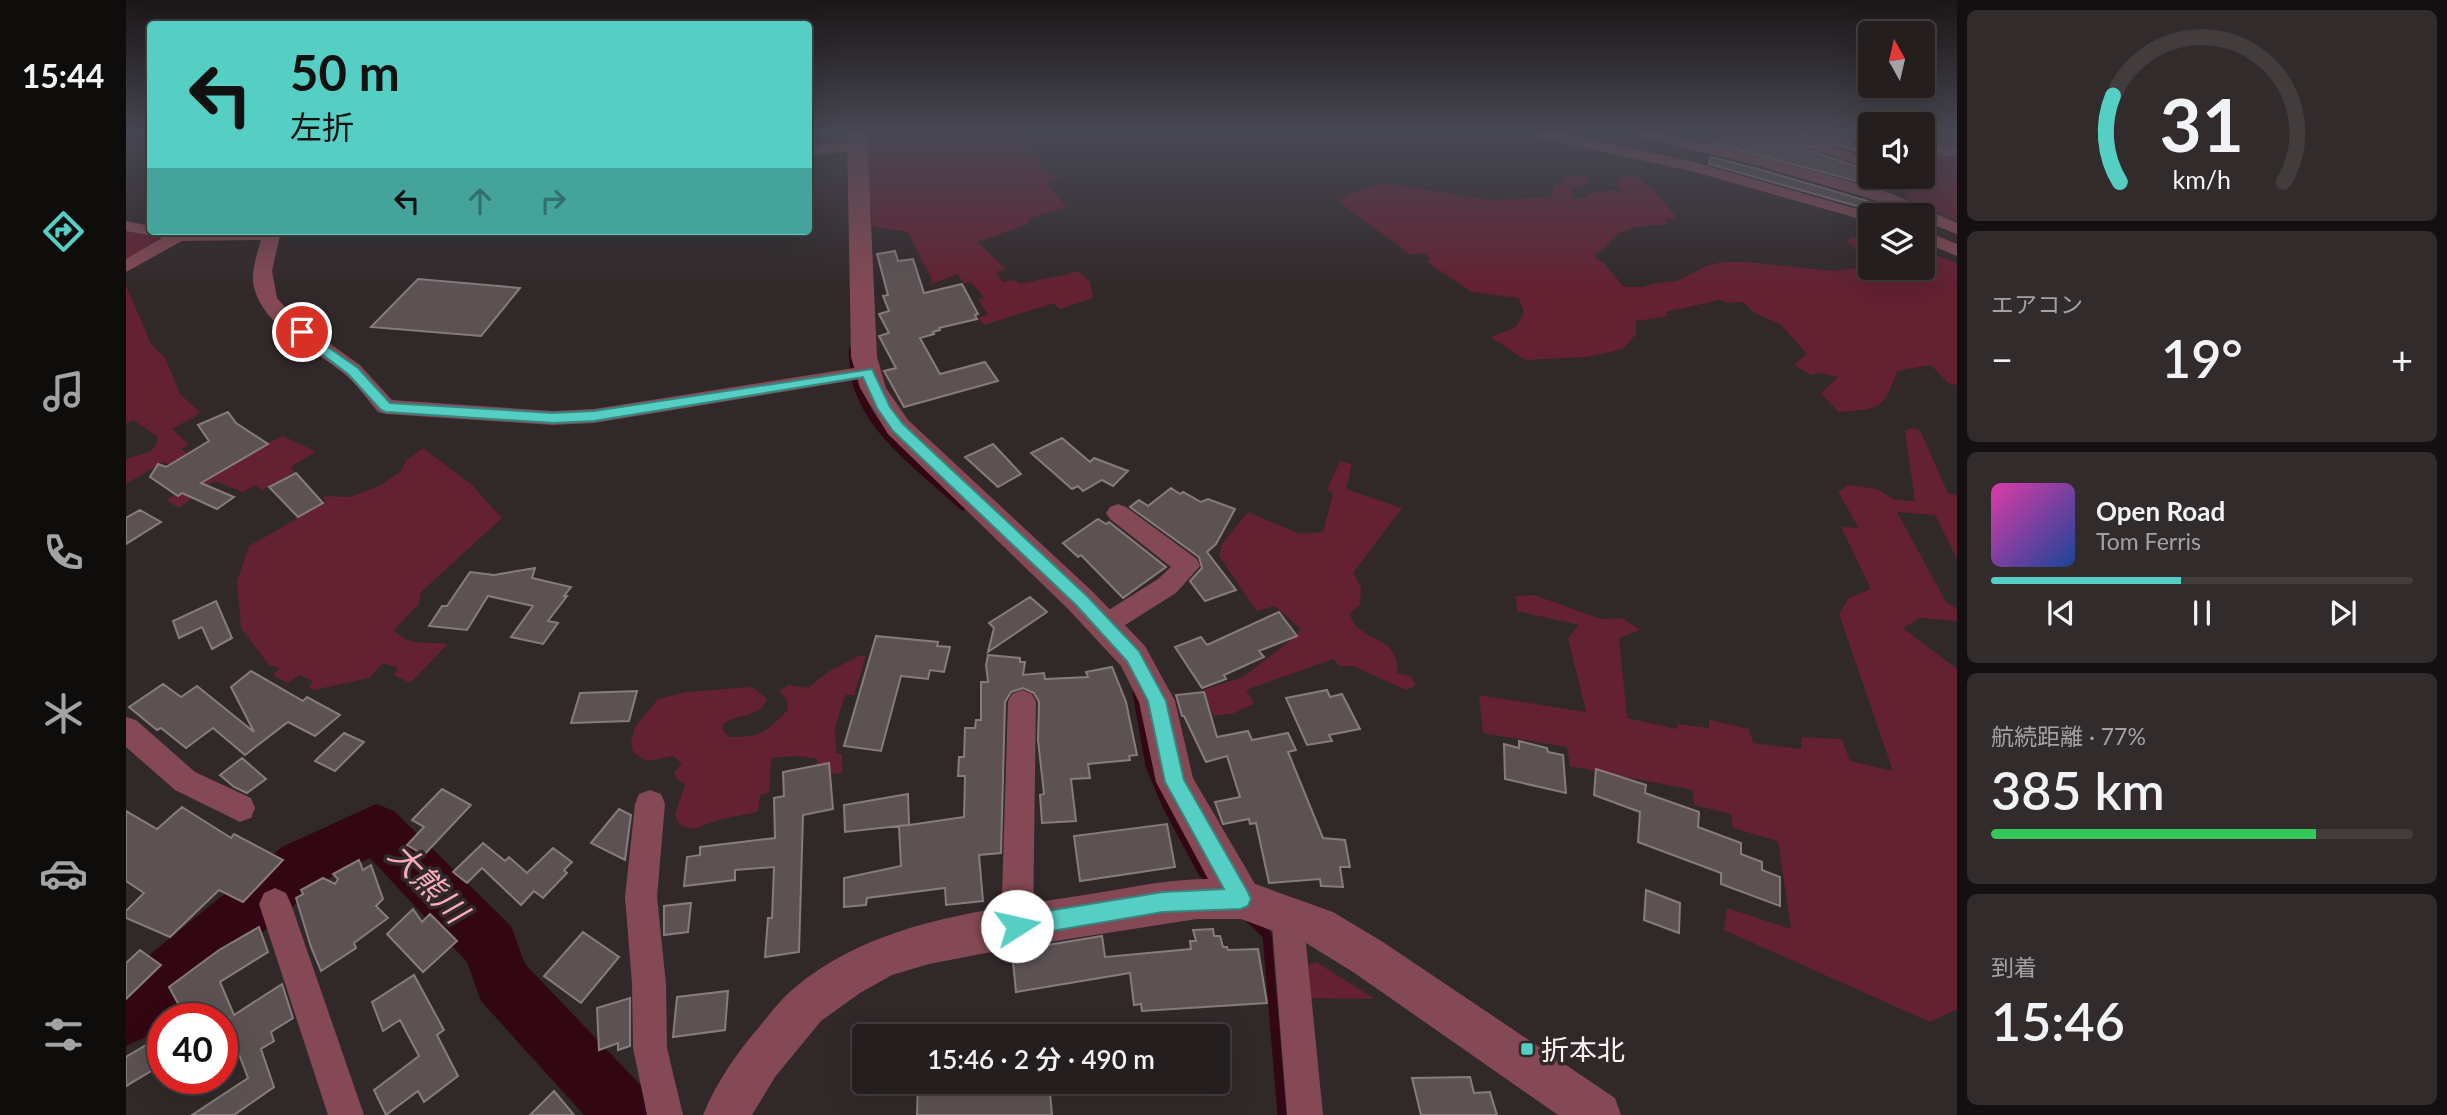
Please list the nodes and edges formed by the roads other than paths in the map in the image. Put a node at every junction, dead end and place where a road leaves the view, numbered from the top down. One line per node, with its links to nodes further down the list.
1 (855, 185): 15 (street)
2 (1758, 185): 4 (street)
3 (1858, 185): 6 (street)
4 (1858, 213)
5 (126, 226): 7 (street)
6 (1957, 229)
7 (147, 230)
8 (168, 235): 11 (street)
9 (251, 235): 11 (street)
10 (271, 235): 15 (street)
11 (177, 237): 14 (street)
12 (1935, 241): 13 (street)
13 (1957, 251)
14 (126, 267)
15 (857, 373): 17 (street)
16 (1118, 513): 17 (street)
17 (1105, 625): 22 (street)
18 (1022, 702): 25 (street)
19 (126, 729): 21 (street)
20 (650, 804): 27 (street)
21 (240, 808)
22 (1228, 899): 24 (street); 25 (street)
23 (275, 904): 26 (street)
24 (1287, 914): 29 (street); 30 (street)
25 (1017, 926): 28 (street)
26 (346, 1115)
27 (666, 1115)
28 (726, 1115)
29 (1305, 1115)
30 (1598, 1115)

